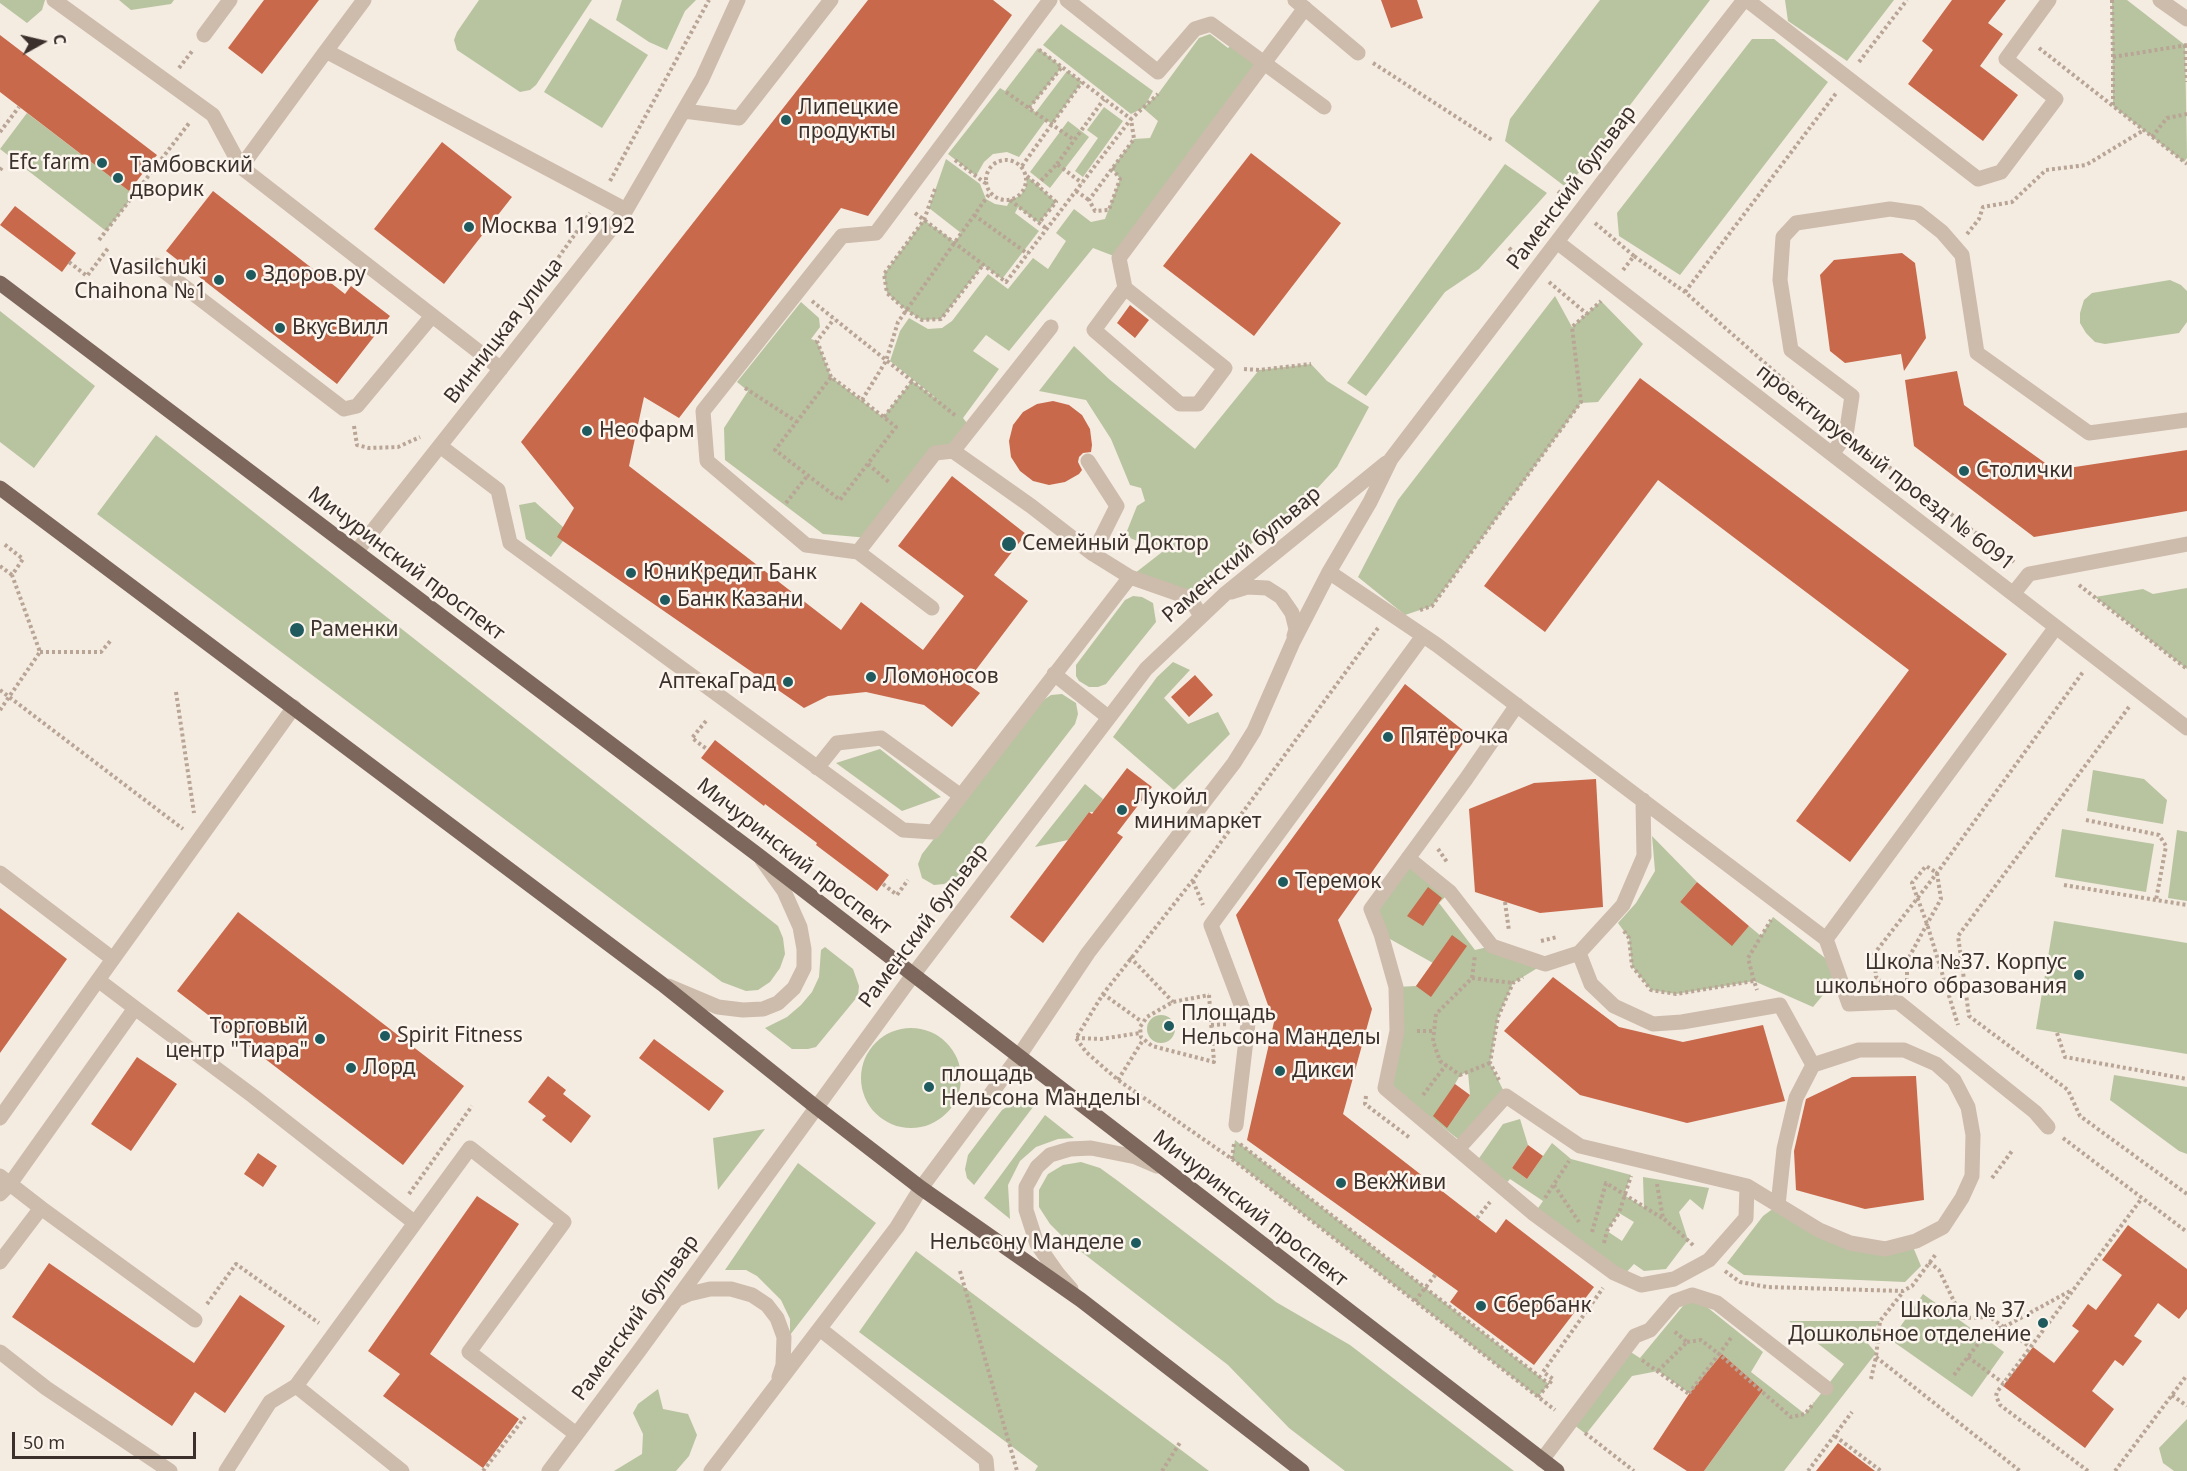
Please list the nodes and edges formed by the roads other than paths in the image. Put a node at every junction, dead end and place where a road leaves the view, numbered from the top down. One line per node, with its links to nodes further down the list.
1 (54, 0): 19 (street)
2 (230, 0): 13 (street)
3 (364, 0): 14 (street)
4 (738, 0): 18 (street, Винницкая улица)
5 (831, 0): 18 (street)
6 (1050, 0): 37 (street)
7 (1746, 0): 8 (street); 21 (street, Раменский бульвар)
8 (2049, 0)
9 (2160, 0): 12 (street)
10 (1076, 2): 16 (street)
11 (1300, 4): 15 (street); 16 (street)
12 (2187, 19)
13 (204, 35)
14 (326, 51): 19 (street); 20 (street)
15 (1358, 53)
16 (1264, 63): 17 (street); 24 (street)
17 (1324, 107)
18 (684, 111): 20 (street, Винницкая улица)
19 (241, 167): 25 (street)
20 (626, 210): 27 (street, Винницкая улица)
21 (1557, 242): 31 (street, проектируемый проезд № 6091); 32 (street, Раменский бульвар)
22 (156, 265): 25 (street)
23 (0, 283): 36 (main road, Мичуринский проспект)
24 (1125, 288): 24 (street)
25 (432, 316): 27 (street)
26 (1051, 327): 30 (street)
27 (501, 369): 29 (street, Винницкая улица)
28 (2187, 420): 31 (street)
29 (440, 446): 36 (street, Винницкая улица); 53 (street)
30 (953, 451): 37 (street); 38 (street)
31 (1832, 454): 42 (street, проектируемый проезд № 6091)
32 (1391, 459): 39 (street, Раменский бульвар); 41 (street, Раменский бульвар)
33 (1088, 461): 38 (street)
34 (0, 488): 50 (main road)
35 (2187, 544): 42 (street)
36 (356, 552): 56 (main road, Мичуринский проспект)
37 (858, 552): 43 (street)
38 (1093, 554): 40 (street)
39 (1329, 572): 46 (street); 47 (street, Раменский бульвар)
40 (1130, 577): 44 (street); 48 (street)
41 (1226, 593): 44 (street, Раменский бульвар); 47 (street)
42 (2013, 594): 45 (street, проектируемый проезд № 6091)
43 (932, 608)
44 (1201, 616): 51 (street, Раменский бульвар)
45 (2056, 627): 52 (street, проектируемый проезд № 6091); 59 (street)
46 (1423, 636): 49 (street); 73 (street)
47 (1293, 642): 66 (street, Раменский бульвар)
48 (1054, 674): 51 (street); 54 (street)
49 (1517, 705): 55 (street); 57 (street)
50 (294, 706): 61 (street); 64 (main road)
51 (1108, 717): 62 (street, Раменский бульвар)
52 (2187, 728)
53 (817, 768): 54 (street); 54 (street)
54 (961, 796)
55 (1643, 800): 59 (street); 60 (street)
56 (758, 855): 62 (main road, Мичуринский проспект); 64 (street)
57 (1408, 858): 60 (street); 74 (street)
58 (0, 873): 61 (street)
59 (1826, 939): 67 (street)
60 (1579, 953): 68 (street)
61 (113, 959): 63 (street)
62 (913, 975): 66 (main road, Мичуринский проспект); 70 (street, Раменский бульвар)
63 (98, 980): 65 (street); 71 (street)
64 (662, 984): 70 (main road)
65 (135, 1008): 76 (street); 81 (street)
66 (1019, 1056): 75 (main road, Мичуринский проспект); 78 (street, Раменский бульвар)
67 (1965, 1056): 69 (street); 72 (street)
68 (1813, 1065): 69 (street); 79 (street)
69 (1954, 1080): 79 (street)
70 (816, 1107): 78 (main road); 83 (street, Раменский бульвар)
71 (0, 1118)
72 (2048, 1127)
73 (1235, 1132)
74 (1458, 1149): 77 (street); 77 (street)
75 (1165, 1170): 84 (street); 92 (main road, Мичуринский проспект)
76 (3, 1184): 80 (street)
77 (1747, 1186): 79 (street)
78 (921, 1188): 84 (main road); 86 (street, Раменский бульвар)
79 (1778, 1205)
80 (41, 1208): 82 (street); 85 (street)
81 (415, 1223): 89 (street); 91 (street)
82 (0, 1262)
83 (676, 1300): 88 (street); 91 (street, Раменский бульвар)
84 (1081, 1300): 99 (main road)
85 (195, 1320)
86 (820, 1329): 88 (street, Раменский бульвар); 98 (street)
87 (0, 1352): 93 (street)
88 (777, 1383): 97 (street, Раменский бульвар)
89 (296, 1386): 94 (street); 95 (street)
90 (1826, 1388): 92 (street)
91 (576, 1434): 96 (street, Раменский бульвар)
92 (1542, 1460): 100 (main road, Мичуринский проспект)
93 (170, 1471)
94 (226, 1471)
95 (402, 1471)
96 (549, 1471)
97 (711, 1471)
98 (987, 1471)
99 (1302, 1471)
100 (1557, 1471)

